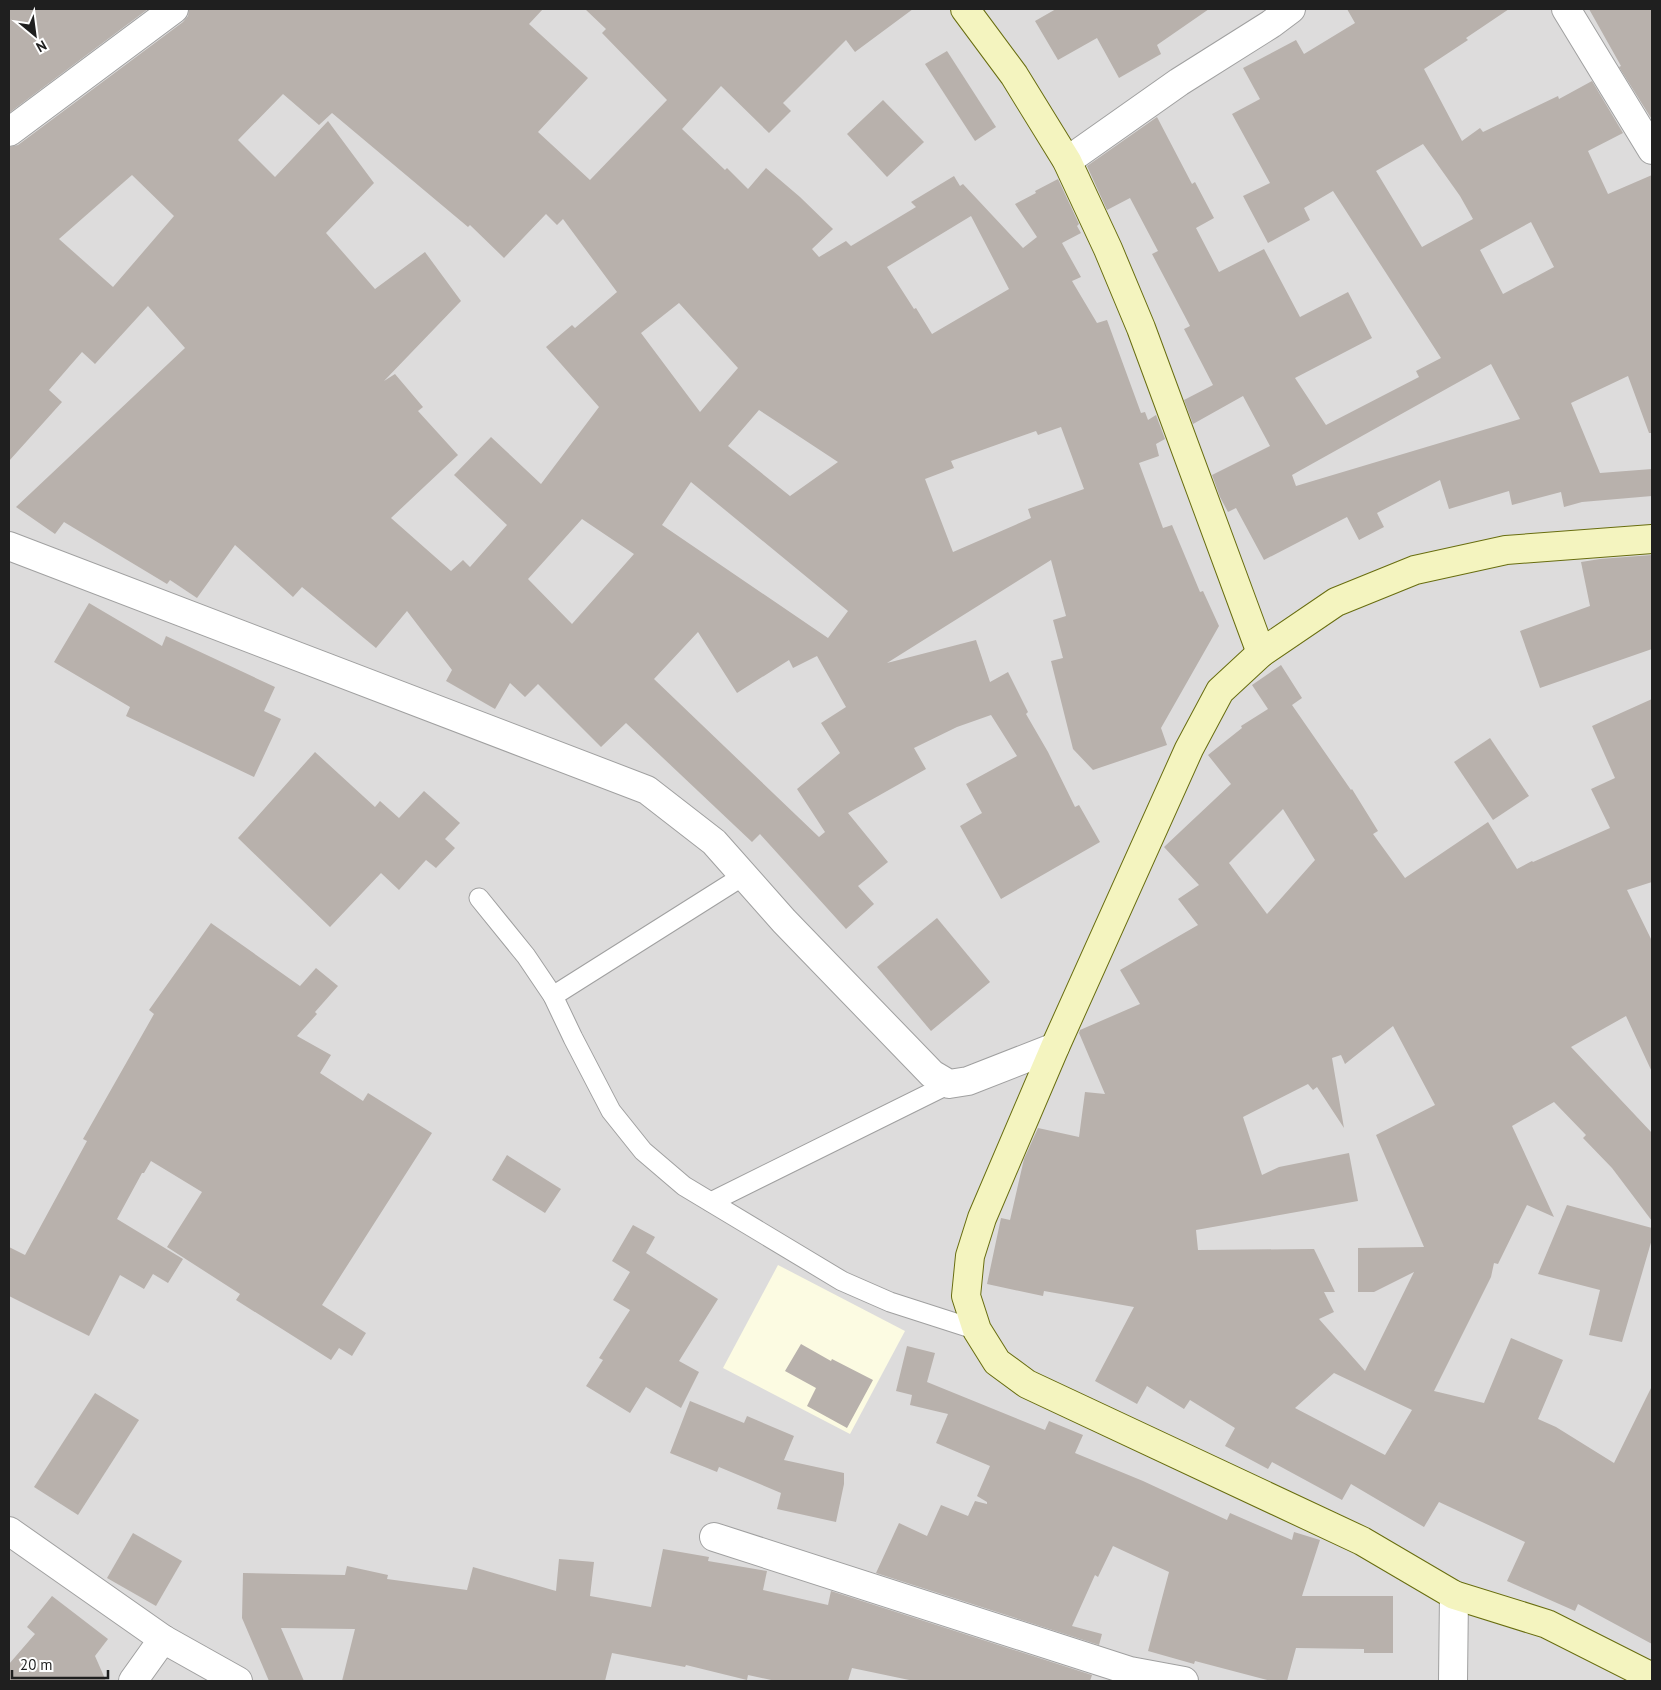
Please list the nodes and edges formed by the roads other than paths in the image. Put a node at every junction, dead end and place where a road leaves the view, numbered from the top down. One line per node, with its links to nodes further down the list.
1 (174, 9): 5 (street)
2 (965, 9): 7 (street)
3 (1291, 9): 7 (street)
4 (1566, 9): 6 (street)
5 (9, 132)
6 (1652, 150)
7 (1067, 161): 10 (street)
8 (1652, 539): 10 (street)
9 (9, 546): 11 (street)
10 (1261, 653): 14 (street)
11 (744, 876): 13 (lane); 15 (street)
12 (478, 898): 13 (lane)
13 (553, 996): 16 (lane)
14 (1055, 1047): 15 (street); 17 (street)
15 (950, 1084): 16 (lane)
16 (711, 1202): 17 (lane)
17 (977, 1330): 20 (street)
18 (9, 1531): 21 (street)
19 (714, 1537): 25 (street)
20 (1454, 1595): 22 (street); 26 (street)
21 (163, 1639): 23 (street); 24 (street)
22 (1652, 1677)
23 (132, 1681)
24 (238, 1681)
25 (1184, 1681)
26 (1453, 1681)

